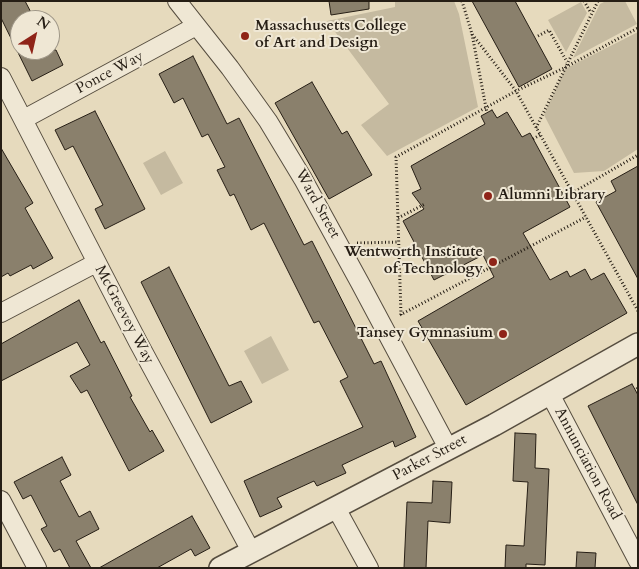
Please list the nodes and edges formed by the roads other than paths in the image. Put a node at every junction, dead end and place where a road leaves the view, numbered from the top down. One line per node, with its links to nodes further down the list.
1 (177, 1): 2 (street, Ward Street)
2 (196, 26): 4 (street, Ponce Way); 9 (street, Ward Street)
3 (1, 77): 4 (street, McGreevey Way)
4 (24, 119): 5 (street, McGreevey Way)
5 (96, 263): 6 (street); 12 (street, McGreevey Way)
6 (1, 313)
7 (638, 344): 8 (street, Parker Street)
8 (550, 394): 9 (street, Parker Street); 13 (street, Annunciation Road)
9 (448, 448): 11 (street, Parker Street)
10 (1, 500): 14 (street)
11 (336, 508): 12 (street, Parker Street); 16 (street)
12 (250, 551): 15 (street, Parker Street)
13 (638, 561)
14 (38, 568)
15 (220, 568)
16 (368, 568)

